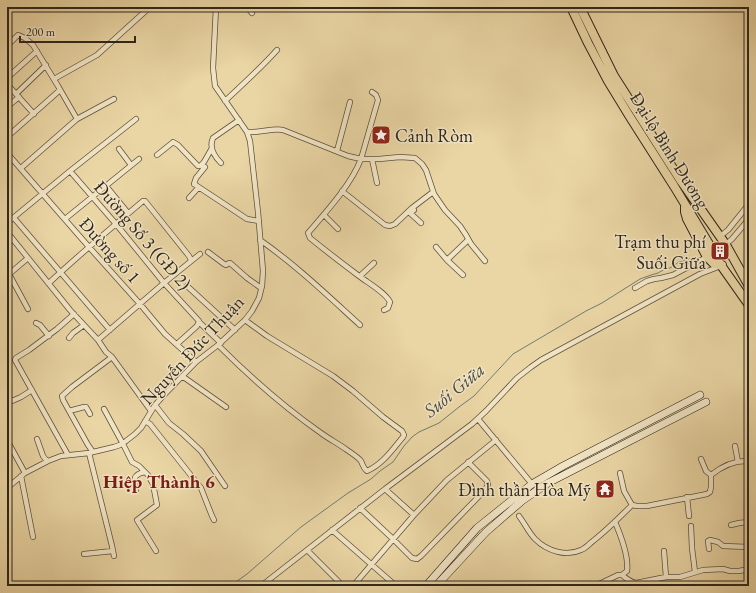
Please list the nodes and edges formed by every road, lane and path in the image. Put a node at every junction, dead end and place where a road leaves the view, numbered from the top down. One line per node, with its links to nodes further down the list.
1 (150, 7): 12 (street)
2 (216, 7): 18 (street, Nguyễn Đức Thuận)
3 (247, 7): 6 (street)
4 (571, 7): 49 (highway, Đại lộ Bình Dương)
5 (580, 7): 62 (highway, Đại lộ Bình Dương)
6 (252, 13)
7 (7, 46): 9 (street)
8 (277, 50): 18 (street)
9 (37, 52): 10 (street); 11 (street)
10 (46, 65): 12 (street); 16 (street)
11 (7, 78)
12 (54, 79): 14 (street)
13 (7, 84): 16 (street)
14 (60, 90): 21 (street); 22 (street)
15 (372, 92): 34 (street)
16 (17, 96): 20 (street); 21 (street)
17 (114, 99): 22 (street)
18 (225, 101): 24 (street, Nguyễn Đức Thuận)
19 (350, 102): 30 (street)
20 (7, 107)
21 (34, 114): 27 (street)
22 (77, 119): 39 (street)
23 (136, 119): 40 (street)
24 (239, 120): 26 (street, Nguyễn Đức Thuận); 28 (street)
25 (7, 129): 27 (street)
26 (247, 132): 30 (street); 56 (street, Nguyễn Đức Thuận)
27 (9, 135)
28 (212, 148): 32 (street); 36 (street)
29 (119, 149): 37 (street)
30 (337, 151): 34 (street)
31 (7, 153): 39 (street, Đường số 1)
32 (157, 155)
33 (138, 159): 37 (street)
34 (361, 159): 35 (street); 44 (street)
35 (372, 159): 41 (street); 45 (street)
36 (221, 163)
37 (132, 165): 42 (street)
38 (205, 167): 43 (street)
39 (21, 168): 46 (street, Đường số 1)
40 (70, 171): 46 (street); 47 (street, Đường Số 3 (GĐ 2))
41 (377, 183)
42 (106, 186): 47 (street); 51 (street)
43 (198, 188): 48 (street); 56 (street)
44 (342, 191): 45 (street); 52 (street)
45 (434, 193): 58 (street); 64 (street)
46 (43, 194): 53 (street); 55 (street, Đường số 1)
47 (92, 196): 55 (street); 59 (street, Đường Số 3 (GĐ 2))
48 (189, 198)
49 (685, 204): 70 (highway); 76 (highway, Đại lộ Bình Dương)
50 (749, 204): 62 (street)
51 (128, 213): 59 (street); 74 (street)
52 (324, 215): 60 (street); 80 (street)
53 (14, 218): 57 (street); 77 (street)
54 (749, 218): 65 (street)
55 (65, 219): 66 (street, Đường số 1)
56 (259, 221): 63 (street, Nguyễn Đức Thuận)
57 (7, 223)
58 (421, 223)
59 (116, 224): 66 (street); 82 (street, Đường Số 3 (GĐ 2))
60 (338, 229)
61 (7, 232): 71 (street)
62 (721, 235): 65 (highway, Đại lộ Bình Dương)
63 (260, 240): 85 (street, Nguyễn Đức Thuận); 96 (street)
64 (468, 240): 72 (street); 73 (street)
65 (727, 244): 84 (highway, Đại lộ Bình Dương)
66 (88, 246): 77 (street); 87 (street, Đường số 1)
67 (436, 247): 72 (street)
68 (208, 252): 85 (street)
69 (200, 254): 74 (street)
70 (707, 257): 76 (highway); 86 (street)
71 (28, 258): 78 (street); 81 (street)
72 (447, 260): 79 (street)
73 (485, 261)
74 (190, 262): 82 (street)
75 (374, 263): 80 (street)
76 (722, 266): 88 (highway, Đại lộ Bình Dương); 117 (street)
77 (61, 272): 81 (street); 97 (street)
78 (8, 275): 89 (street)
79 (463, 275)
80 (360, 276): 90 (street)
81 (48, 283): 91 (street)
82 (164, 283): 87 (street); 93 (street, Đường Số 3 (GĐ 2))
83 (187, 286): 98 (street)
84 (749, 286)
85 (261, 288): 92 (street, Nguyễn Đức Thuận)
86 (635, 288)
87 (140, 304): 97 (street); 102 (street, Đường số 1)
88 (749, 305)
89 (28, 309)
90 (384, 310)
91 (74, 314): 95 (street); 99 (street)
92 (245, 320): 98 (street, Nguyễn Đức Thuận); 103 (street)
93 (199, 322): 102 (street); 103 (street)
94 (36, 323): 99 (street)
95 (84, 325): 100 (street); 101 (street)
96 (360, 325)
97 (110, 330): 101 (street)
98 (235, 330): 103 (street, Nguyễn Đức Thuận)
99 (48, 336): 107 (street)
100 (69, 338)
101 (98, 340): 104 (street)
102 (177, 344): 105 (street, Đường số 1)
103 (220, 344): 105 (street, Nguyễn Đức Thuận)
104 (112, 357): 114 (street); 115 (street)
105 (196, 362): 106 (street, Nguyễn Đức Thuận)
106 (182, 376): 111 (street, Nguyễn Đức Thuận); 112 (street)
107 (32, 390): 108 (street); 125 (street)
108 (7, 393)
109 (700, 395): 135 (street)
110 (706, 402): 171 (street)
111 (155, 405): 115 (street, Nguyễn Đức Thuận); 136 (street)
112 (226, 407)
113 (104, 409): 122 (street)
114 (69, 411): 116 (street); 124 (street)
115 (151, 411): 118 (street, Nguyễn Đức Thuận)
116 (90, 414)
117 (478, 418): 121 (street); 138 (street)
118 (145, 421): 122 (street, Nguyễn Đức Thuận); 146 (street)
119 (37, 439): 127 (street)
120 (7, 440): 133 (street)
121 (496, 440): 128 (street); 135 (street)
122 (123, 444): 124 (street, Nguyễn Đức Thuận); 131 (street)
123 (735, 446): 129 (street)
124 (91, 452): 125 (street, Nguyễn Đức Thuận); 159 (street)
125 (68, 455): 127 (street, Nguyễn Đức Thuận)
126 (701, 459): 134 (street)
127 (47, 461): 133 (street, Nguyễn Đức Thuận)
128 (468, 462): 143 (street); 153 (street)
129 (738, 462): 130 (street); 134 (street)
130 (749, 462)
131 (145, 472): 139 (street); 157 (street)
132 (620, 473): 141 (street)
133 (23, 474): 137 (street, Nguyễn Đức Thuận); 152 (street)
134 (711, 475): 140 (street)
135 (532, 484): 170 (street)
136 (225, 486)
137 (7, 488)
138 (385, 489): 142 (street); 143 (street)
139 (136, 490)
140 (687, 497): 141 (street); 145 (street)
141 (632, 505): 147 (street)
142 (360, 508): 151 (street); 153 (street)
143 (414, 515): 153 (street)
144 (519, 516): 147 (street)
145 (690, 516)
146 (214, 520)
147 (615, 522): 163 (street)
148 (749, 522): 149 (street)
149 (731, 524)
150 (691, 526): 162 (street)
151 (332, 530): 155 (street); 160 (street)
152 (33, 537)
153 (393, 539): 160 (street)
154 (749, 547): 156 (street)
155 (307, 550): 166 (street); 167 (street)
156 (709, 550)
157 (156, 551)
158 (664, 551): 164 (street)
159 (84, 554)
160 (371, 565): 168 (street); 169 (street)
161 (749, 569): 162 (street)
162 (695, 572): 164 (street)
163 (622, 575): 165 (street); 172 (street)
164 (666, 577): 165 (street)
165 (628, 581): 173 (street)
166 (261, 586)
167 (343, 586)
168 (352, 586)
169 (396, 586)
170 (426, 586)
171 (436, 586)
172 (595, 586)
173 (626, 586)

